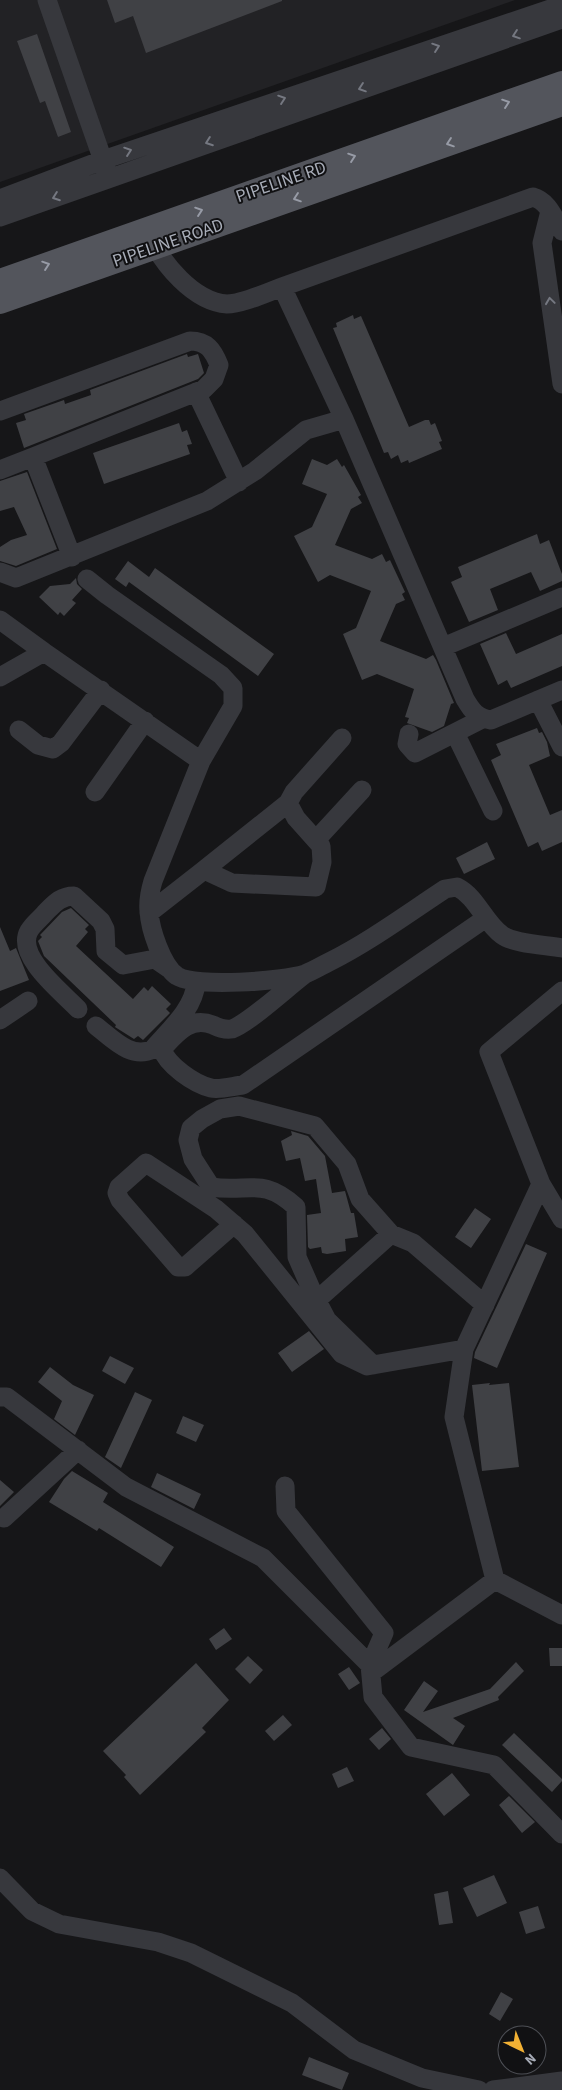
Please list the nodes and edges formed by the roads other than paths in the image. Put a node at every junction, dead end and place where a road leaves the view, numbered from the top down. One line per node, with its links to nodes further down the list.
1 (47, 0): 6 (street)
2 (562, 5): 6 (street, one-way to 2)
3 (562, 19): 7 (street, one-way to 7)
4 (562, 83): 12 (main road, PIPELINE RD, one-way to 4)
5 (562, 104): 12 (main road, PIPELINE ROAD, one-way to 12)
6 (102, 160): 7 (street); 8 (street)
7 (109, 178): 10 (street, one-way to 10)
8 (0, 199)
9 (550, 212): 11 (street); 14 (street); 16 (street, one-way to 9)
10 (0, 217)
11 (562, 231)
12 (151, 238): 13 (main road, PIPELINE RD, one-way to 12); 14 (street); 15 (main road, PIPELINE ROAD)
13 (0, 281)
14 (282, 287): 19 (street)
15 (0, 302)
16 (561, 370)
17 (196, 392): 18 (street); 20 (street); 22 (street)
18 (0, 411)
19 (344, 419): 22 (street); 28 (street)
20 (33, 457): 21 (street); 23 (street)
21 (0, 470)
22 (239, 482): 23 (street)
23 (72, 557): 24 (street)
24 (0, 572)
25 (87, 578): 41 (street)
26 (562, 597): 28 (street)
27 (0, 620): 29 (street)
28 (443, 647): 34 (street)
29 (44, 652): 30 (street); 31 (street)
30 (0, 678)
31 (101, 690): 35 (street); 36 (street)
32 (562, 690): 33 (street)
33 (538, 700): 34 (street); 40 (street)
34 (482, 719): 37 (street)
35 (145, 721): 41 (street); 43 (street)
36 (19, 730)
37 (455, 732): 38 (street); 45 (street)
38 (409, 734)
39 (342, 738): 44 (street)
40 (562, 747)
41 (201, 761): 48 (street)
42 (362, 790): 46 (street)
43 (95, 792)
44 (288, 803): 46 (street); 47 (street)
45 (493, 811)
46 (316, 840): 47 (street)
47 (204, 870): 48 (street)
48 (149, 913): 51 (street)
49 (486, 918): 50 (street); 52 (street); 52 (street)
50 (562, 948)
51 (168, 968): 53 (street); 56 (street)
52 (305, 974): 53 (street)
53 (196, 983): 58 (street)
54 (562, 991): 59 (street)
55 (28, 1001): 57 (street)
56 (78, 1009)
57 (0, 1020)
58 (96, 1026)
59 (541, 1184): 60 (street); 64 (street)
60 (560, 1210)
61 (234, 1224): 61 (street); 66 (street)
62 (391, 1234): 63 (street); 63 (street); 64 (street)
63 (317, 1300): 66 (street)
64 (485, 1305): 65 (street)
65 (464, 1349): 66 (street); 71 (street)
66 (373, 1365)
67 (0, 1397): 68 (street)
68 (78, 1450): 70 (street); 73 (street)
69 (285, 1486): 73 (street)
70 (4, 1518)
71 (495, 1580): 72 (street); 73 (street)
72 (562, 1615)
73 (370, 1669): 74 (street)
74 (562, 1834)
75 (0, 1878): 77 (street)
76 (562, 2081): 78 (street)
77 (479, 2090)
78 (493, 2090)

